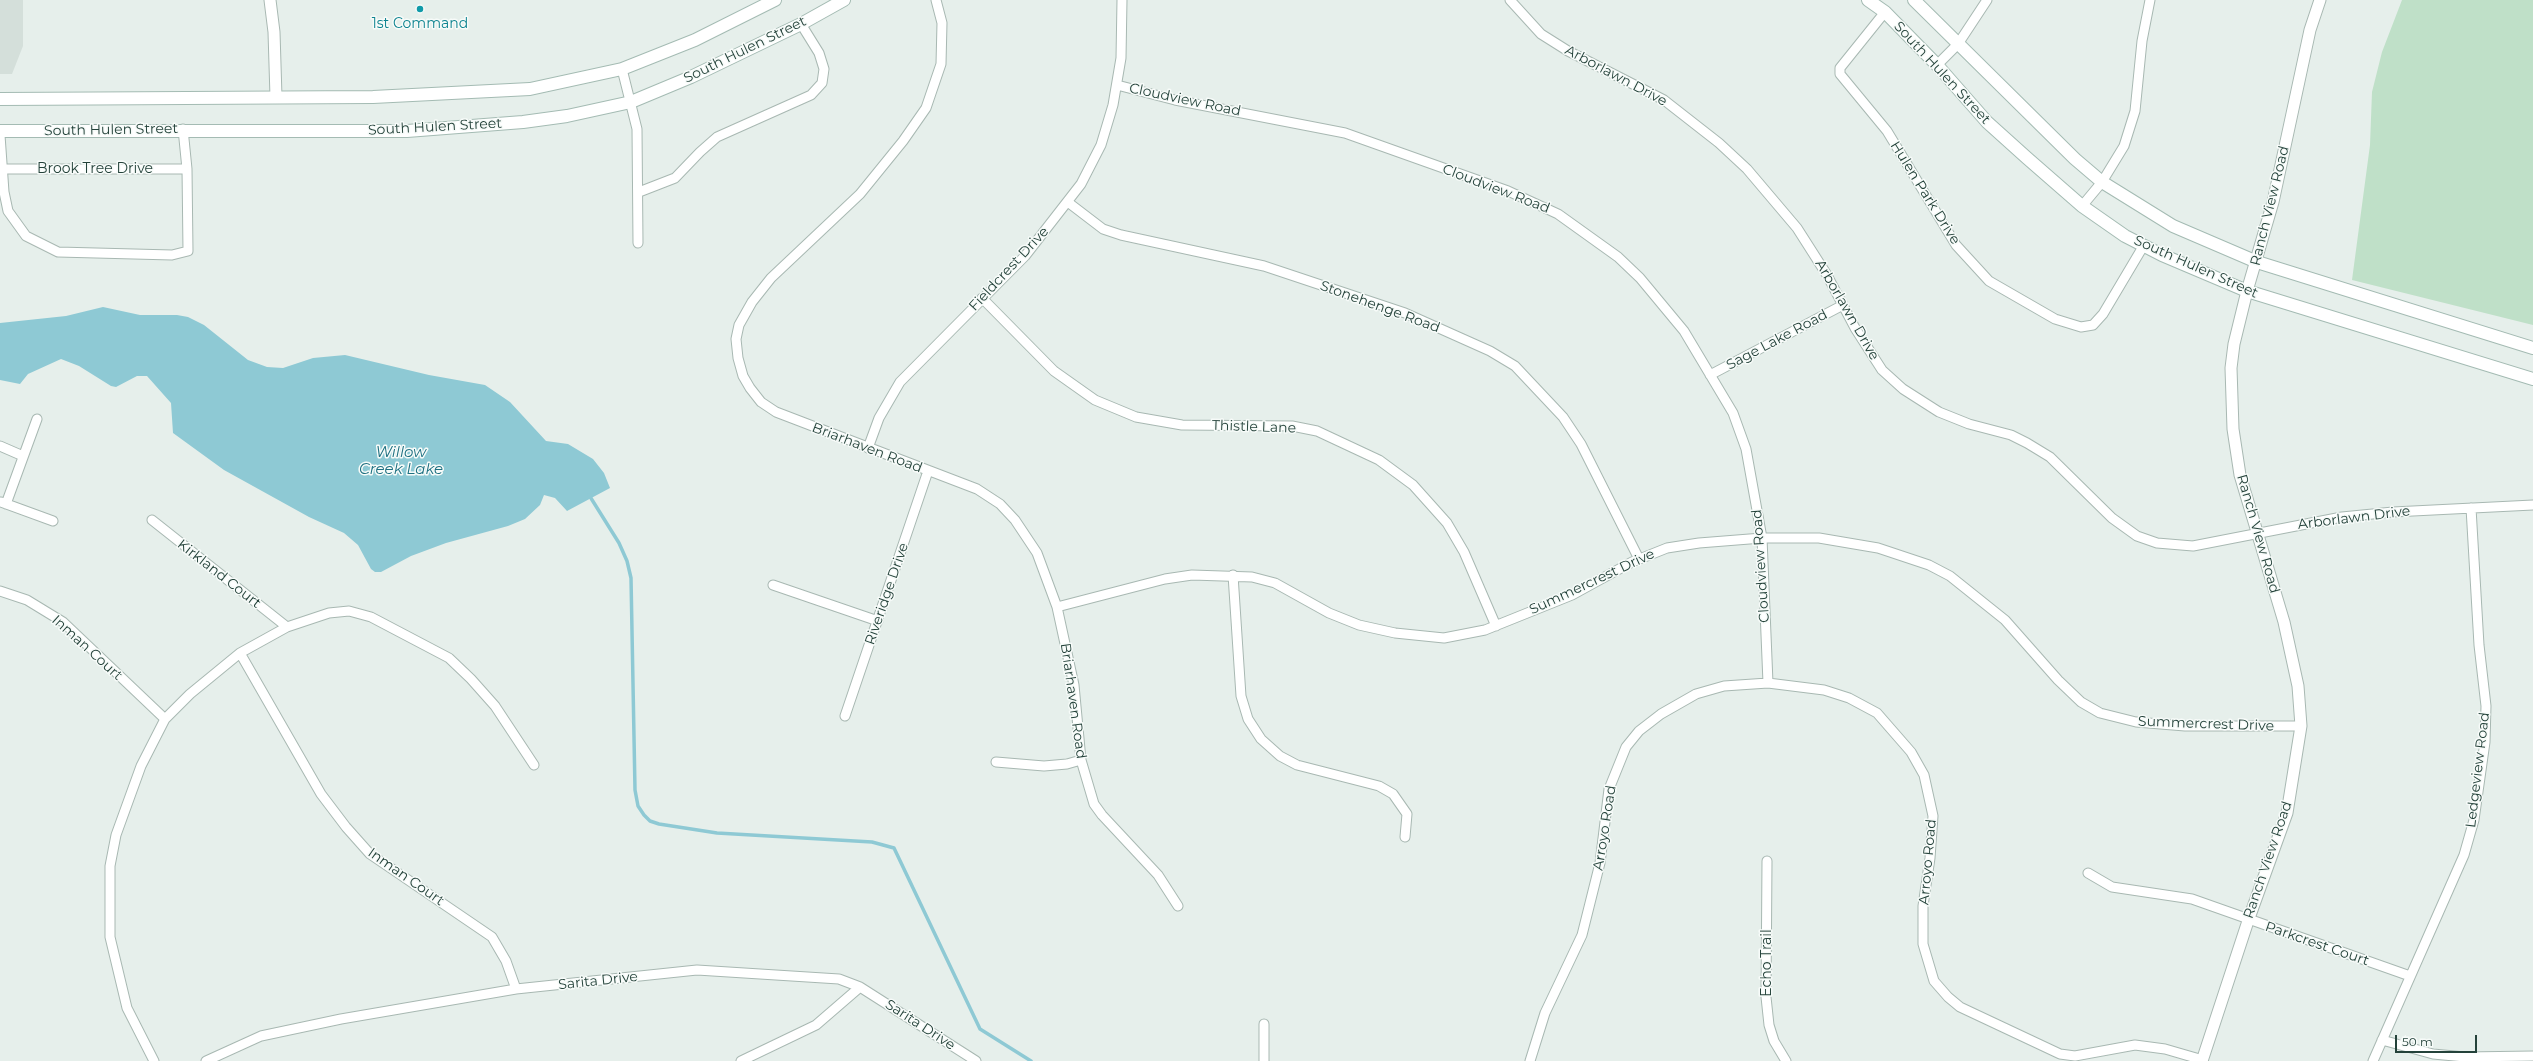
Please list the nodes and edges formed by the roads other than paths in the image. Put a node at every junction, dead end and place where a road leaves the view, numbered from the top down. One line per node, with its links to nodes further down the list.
1 (270, 0): 18 (street)
2 (775, 0): 16 (main road)
3 (844, 0): 13 (main road, South Hulen Street)
4 (936, 0): 41 (street, Briarhaven Road)
5 (1122, 0): 17 (street, Fieldcrest Drive)
6 (1510, 0): 35 (street, Arborlawn Drive)
7 (1868, 0): 12 (main road, South Hulen Street)
8 (1914, 0): 14 (main road, South Hulen Street)
9 (1987, 0): 14 (street)
10 (2150, 0): 26 (street)
11 (2320, 0): 32 (street, Ranch View Road)
12 (1885, 12): 15 (main road, South Hulen Street); 31 (street, Hulen Park Drive)
13 (801, 24): 20 (main road, South Hulen Street); 27 (street)
14 (1958, 44): 15 (street); 26 (main road, South Hulen Street)
15 (1936, 65): 29 (main road, South Hulen Street)
16 (622, 69): 18 (main road); 20 (street)
17 (1117, 85): 28 (street, Fieldcrest Drive); 37 (street, Cloudview Road)
18 (276, 97): 19 (main road)
19 (0, 99)
20 (631, 102): 21 (main road, South Hulen Street); 27 (street)
21 (183, 129): 22 (main road, South Hulen Street); 25 (street)
22 (0, 131)
23 (0, 135): 24 (street)
24 (3, 169): 25 (street, Brook Tree Drive); 25 (street)
25 (187, 169)
26 (2102, 182): 29 (street); 32 (main road, South Hulen Street)
27 (639, 192): 30 (street)
28 (1069, 203): 34 (street, Fieldcrest Drive); 51 (street, Stonehenge Road)
29 (2082, 206): 31 (main road, South Hulen Street)
30 (638, 242)
31 (2144, 246): 33 (main road, South Hulen Street)
32 (2257, 262): 33 (street, Ranch View Road); 36 (main road, South Hulen Street)
33 (2247, 291): 38 (main road, South Hulen Street); 49 (street, Ranch View Road)
34 (982, 298): 41 (street, Fieldcrest Drive); 57 (street, Thistle Lane)
35 (1843, 305): 37 (street, Sage Lake Road); 49 (street, Arborlawn Drive)
36 (2533, 348)
37 (1710, 375): 50 (street, Cloudview Road)
38 (2533, 379)
39 (37, 419): 42 (street)
40 (0, 446): 42 (street)
41 (868, 448): 43 (street, Briarhaven Road)
42 (23, 456): 44 (street)
43 (928, 471): 55 (street, Briarhaven Road); 56 (street, Riveridge Drive)
44 (3, 503): 48 (street)
45 (2533, 505): 46 (street, Arborlawn Drive)
46 (2471, 508): 49 (street, Arborlawn Drive); 72 (street, Ledgeview Road)
47 (152, 520): 58 (street, Kirkland Court)
48 (53, 521)
49 (2258, 535): 63 (street, Ranch View Road)
50 (1762, 538): 51 (street, Summercrest Drive); 60 (street, Cloudview Road); 63 (street, Summercrest Drive)
51 (1639, 559): 57 (street, Summercrest Drive)
52 (1233, 575): 55 (street, Summercrest Drive); 57 (street, Summercrest Drive); 67 (street)
53 (774, 586): 56 (street)
54 (0, 592): 62 (street, Inman Court)
55 (1058, 607): 64 (street, Briarhaven Road)
56 (878, 621): 61 (street, Riveridge Drive)
57 (1496, 626)
58 (287, 627): 59 (street); 66 (street)
59 (240, 653): 62 (street); 74 (street, Inman Court)
60 (1768, 683): 79 (street, Arroyo Road); 84 (street, Arroyo Road)
61 (845, 716)
62 (165, 719): 80 (street)
63 (2301, 726): 71 (street, Ranch View Road)
64 (1081, 760): 65 (street); 70 (street, Briarhaven Road)
65 (996, 762)
66 (534, 765)
67 (1405, 837)
68 (1767, 861): 85 (street, Echo Trail)
69 (2088, 873): 71 (street, Parkcrest Court)
70 (1178, 906)
71 (2248, 920): 72 (street, Parkcrest Court); 79 (street, Ranch View Road)
72 (2410, 976): 76 (street, Ledgeview Road)
73 (860, 987): 74 (street, Sarita Drive); 78 (street, Sarita Drive); 82 (street)
74 (516, 989): 81 (street, Sarita Drive)
75 (1264, 1024): 83 (street)
76 (2382, 1040): 77 (street); 86 (street, Ledgeview Road)
77 (2533, 1056)
78 (974, 1060)
79 (2203, 1060)
80 (154, 1061)
81 (206, 1061)
82 (741, 1061)
83 (1264, 1061)
84 (1530, 1061)
85 (1786, 1061)
86 (2373, 1061)

